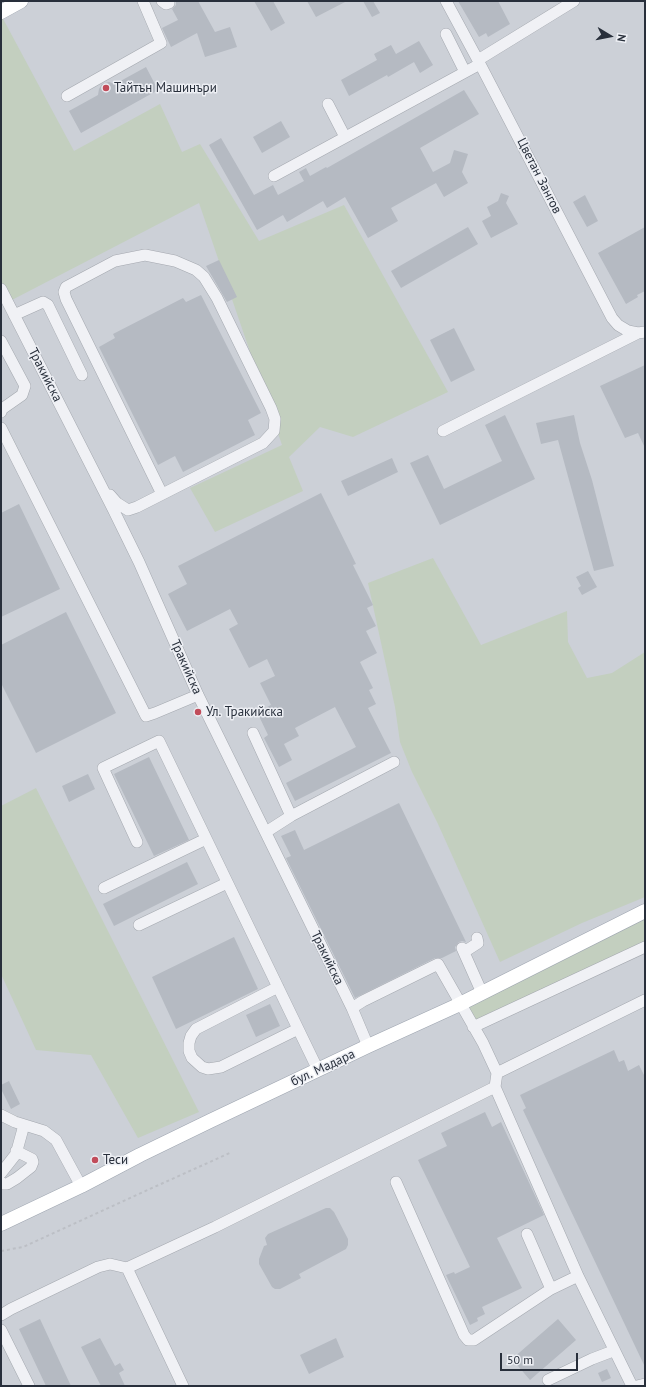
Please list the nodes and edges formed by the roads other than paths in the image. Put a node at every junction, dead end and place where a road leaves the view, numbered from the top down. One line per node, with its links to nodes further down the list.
1 (21, 1): 5 (main road)
2 (143, 1): 9 (street)
3 (446, 1): 7 (street, Цветан Зангов)
4 (574, 1): 7 (street)
5 (1, 12)
6 (446, 34): 8 (street)
7 (479, 62): 8 (street); 16 (street, Цветан Зангов)
8 (465, 72): 11 (street)
9 (67, 96)
10 (328, 104): 11 (street)
11 (345, 137): 12 (street)
12 (274, 176)
13 (1, 289): 14 (street, Тракийска)
14 (4, 304): 15 (street, Тракийска)
15 (14, 315): 18 (street); 22 (street, Тракийска)
16 (642, 332): 21 (street)
17 (1, 341): 19 (street)
18 (82, 376)
19 (1, 412)
20 (1, 428): 24 (street)
21 (443, 431)
22 (102, 487): 23 (street); 24 (street, Тракийска)
23 (162, 494): 23 (street)
24 (198, 695): 28 (street, Тракийска)
25 (253, 734): 27 (street)
26 (394, 762): 27 (street)
27 (291, 816): 28 (street)
28 (266, 832): 41 (street, Тракийска)
29 (206, 839): 30 (street); 31 (street); 32 (street)
30 (138, 842)
31 (227, 883): 34 (street); 37 (street)
32 (104, 888)
33 (645, 911): 38 (main road, бул. Мадара)
34 (138, 925)
35 (477, 938): 38 (street)
36 (645, 947): 42 (street)
37 (278, 988): 43 (street); 43 (street)
38 (482, 993): 40 (main road, бул. Мадара)
39 (645, 1000): 46 (street)
40 (460, 1004): 41 (street); 42 (street); 44 (main road, бул. Мадара)
41 (352, 1008): 44 (street, Тракийска)
42 (473, 1027): 46 (street)
43 (298, 1029): 45 (street)
44 (368, 1046): 45 (main road, бул. Мадара)
45 (318, 1070): 55 (main road, бул. Мадара)
46 (497, 1073): 47 (street)
47 (495, 1087): 58 (street); 59 (street)
48 (1, 1115): 50 (street)
49 (1, 1119): 50 (street)
50 (19, 1124): 51 (street); 55 (street)
51 (16, 1151): 52 (street); 53 (street)
52 (1, 1173)
53 (1, 1182)
54 (396, 1182): 60 (street)
55 (81, 1186): 56 (main road, бул. Мадара)
56 (1, 1224)
57 (527, 1234): 60 (street)
58 (127, 1268): 61 (street); 67 (street)
59 (578, 1276): 60 (street); 63 (street)
60 (551, 1289)
61 (1, 1316)
62 (1, 1330): 66 (street)
63 (613, 1350): 64 (street); 68 (street)
64 (548, 1380)
65 (645, 1384): 69 (street)
66 (29, 1386)
67 (183, 1386)
68 (632, 1386)
69 (637, 1386)

